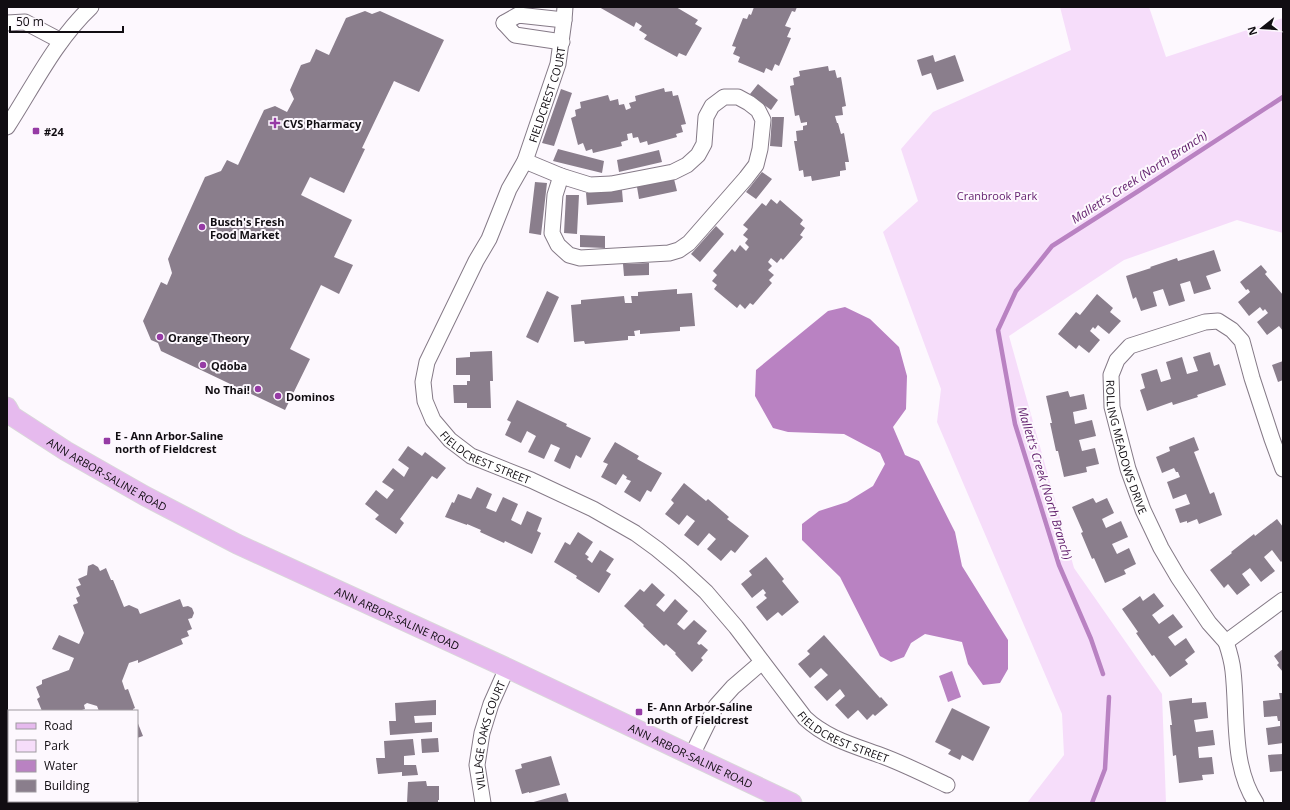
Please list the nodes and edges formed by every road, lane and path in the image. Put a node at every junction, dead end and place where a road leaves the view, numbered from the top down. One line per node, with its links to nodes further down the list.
1 (91, 7): 6 (street)
2 (505, 7): 5 (street)
3 (564, 14): 5 (street); 7 (street)
4 (7, 23): 6 (street)
5 (504, 23): 7 (street, FIELDCREST COURT)
6 (61, 41): 8 (street)
7 (562, 42): 9 (street, FIELDCREST COURT)
8 (7, 127)
9 (525, 161): 10 (street); 15 (street, FIELDCREST STREET)
10 (561, 176): 10 (street)
11 (9, 413): 16 (main road, ANN ARBOR-SALINE ROAD)
12 (1283, 469): 14 (street, ROLLING MEADOWS DRIVE)
13 (1283, 600): 14 (street)
14 (1226, 642): 21 (street, ROLLING MEADOWS DRIVE)
15 (762, 662): 17 (street); 18 (street, FIELDCREST STREET)
16 (507, 668): 17 (main road, ANN ARBOR-SALINE ROAD); 19 (street, VILLAGE OAKS COURT)
17 (692, 756): 20 (main road, ANN ARBOR-SALINE ROAD)
18 (947, 785)
19 (483, 803)
20 (792, 803)
21 (1256, 803)

